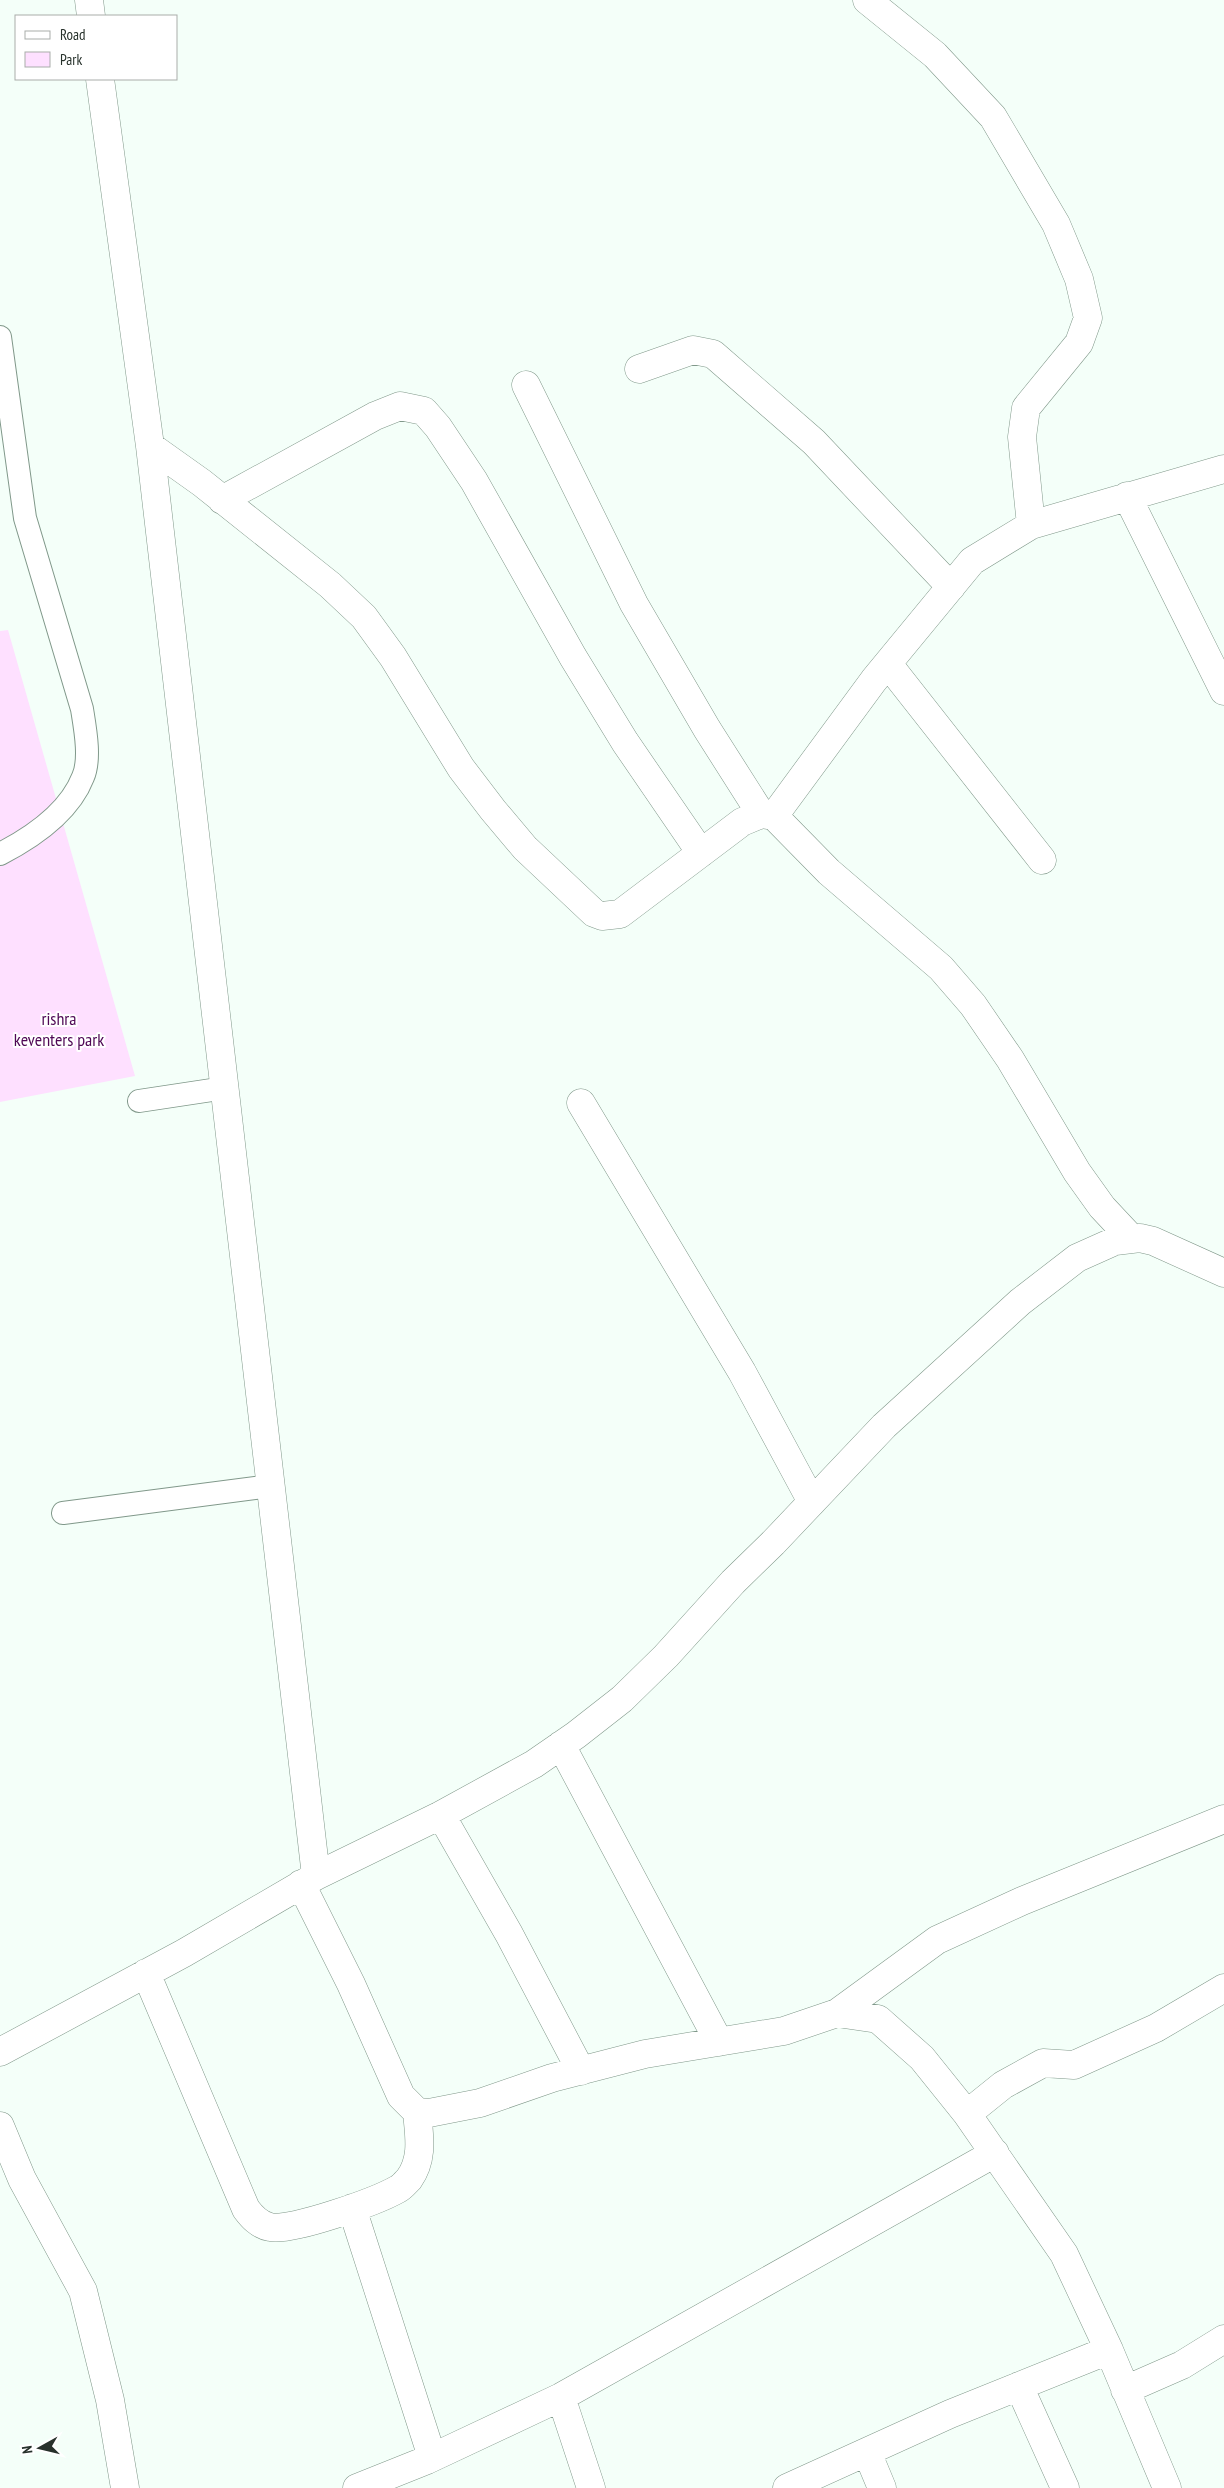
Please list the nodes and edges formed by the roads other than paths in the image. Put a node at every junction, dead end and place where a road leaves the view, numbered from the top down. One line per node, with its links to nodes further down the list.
1 (89, 0): 3 (street)
2 (867, 0): 12 (street)
3 (91, 15)
4 (100, 80): 8 (street)
5 (0, 337): 18 (lane)
6 (639, 369): 13 (street)
7 (526, 385): 16 (street)
8 (150, 446): 11 (street); 20 (street)
9 (1224, 469): 10 (street)
10 (1127, 496): 12 (street); 15 (street)
11 (222, 500): 17 (street); 17 (street)
12 (1031, 526): 13 (street)
13 (951, 587): 14 (street)
14 (888, 664): 16 (street); 19 (street)
15 (1224, 691)
16 (768, 815): 17 (street); 23 (street)
17 (701, 852)
18 (0, 854)
19 (1042, 860)
20 (224, 1088): 21 (lane); 25 (street)
21 (139, 1101)
22 (581, 1103): 26 (street)
23 (1131, 1238): 24 (street); 26 (street)
24 (1224, 1273)
25 (271, 1486): 27 (lane); 31 (street)
26 (812, 1502): 28 (street)
27 (63, 1513)
28 (561, 1745): 29 (street); 35 (street)
29 (441, 1815): 31 (street); 37 (street)
30 (1224, 1819): 34 (street)
31 (309, 1880): 32 (street); 38 (street)
32 (146, 1973): 36 (street); 42 (street)
33 (1224, 1988): 39 (street)
34 (837, 2013): 35 (street); 39 (street)
35 (719, 2042): 37 (street)
36 (0, 2052)
37 (581, 2071): 38 (street)
38 (417, 2112): 42 (street)
39 (967, 2114): 41 (street)
40 (0, 2126): 51 (street)
41 (995, 2153): 44 (street); 47 (street)
42 (352, 2208): 49 (street)
43 (1224, 2339): 46 (street)
44 (1109, 2350): 45 (street); 46 (street)
45 (1019, 2386): 48 (street); 55 (street)
46 (1125, 2390): 56 (street)
47 (561, 2397): 49 (street); 52 (street)
48 (866, 2452): 53 (street); 54 (street)
49 (432, 2457): 50 (street)
50 (363, 2487)
51 (125, 2488)
52 (591, 2488)
53 (787, 2488)
54 (882, 2488)
55 (1065, 2488)
56 (1167, 2488)

